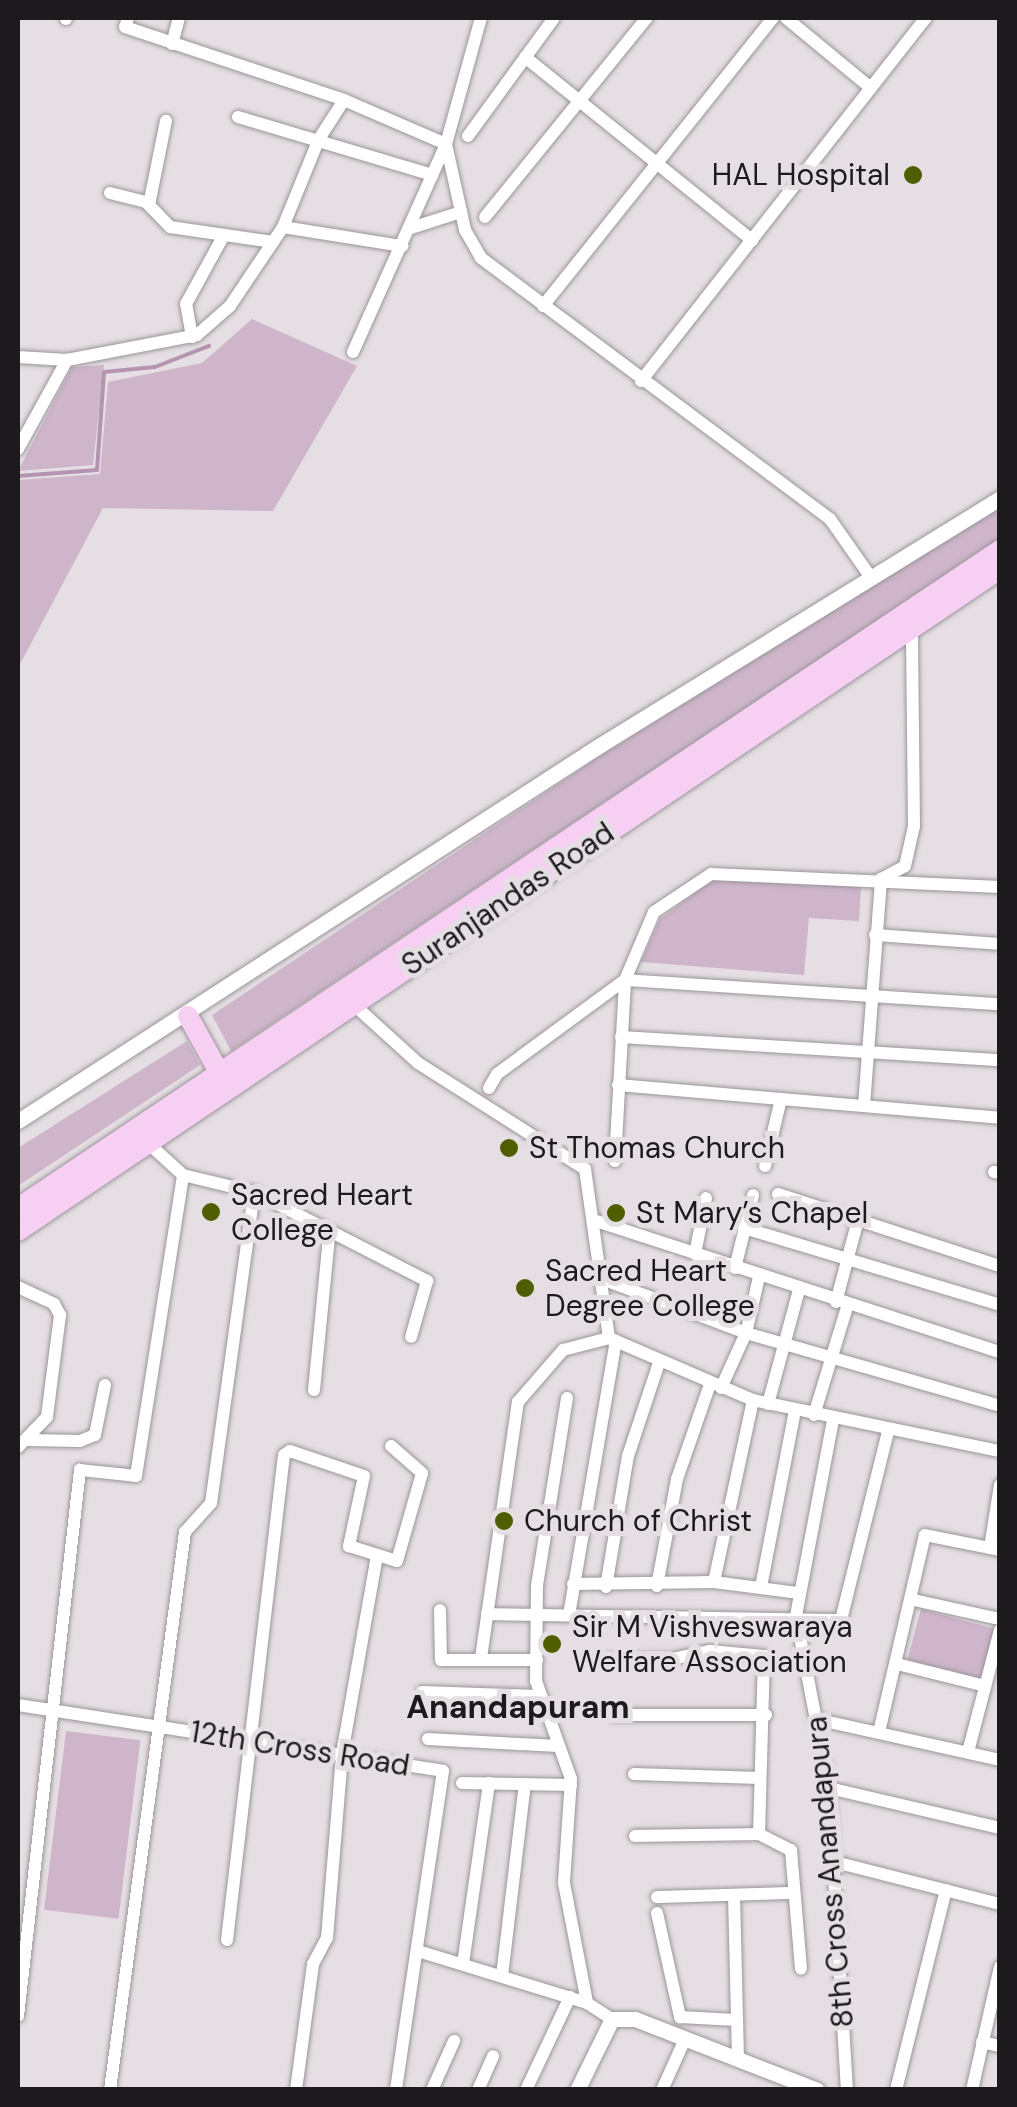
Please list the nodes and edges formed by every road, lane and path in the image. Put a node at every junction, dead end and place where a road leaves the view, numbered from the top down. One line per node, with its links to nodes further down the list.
1 (128, 18): 9 (street)
2 (179, 18): 9 (street)
3 (481, 18): 18 (street)
4 (554, 18): 10 (street)
5 (647, 18): 13 (street)
6 (773, 18): 19 (street)
7 (926, 18): 11 (street)
8 (795, 19): 11 (street)
9 (172, 44): 12 (street)
10 (525, 57): 13 (street); 16 (street)
11 (871, 88): 28 (street)
12 (344, 100): 17 (street); 18 (street)
13 (578, 100): 19 (street); 24 (street)
14 (238, 118): 17 (street)
15 (166, 122): 22 (street)
16 (468, 136)
17 (318, 139): 20 (street); 25 (street)
18 (446, 144): 20 (street); 23 (street)
19 (657, 163): 28 (street); 31 (street)
20 (433, 175): 26 (street)
21 (110, 193): 22 (street)
22 (149, 205): 27 (street)
23 (460, 212): 26 (street); 31 (street)
24 (485, 217)
25 (283, 226): 29 (street); 30 (street)
26 (408, 229): 30 (street)
27 (224, 235): 29 (street); 32 (street)
28 (752, 240): 36 (street)
29 (273, 242): 32 (street)
30 (402, 246): 33 (street)
31 (543, 306): 36 (street)
32 (192, 337): 35 (street)
33 (353, 352)
34 (18, 357): 35 (street)
35 (67, 360): 37 (street)
36 (641, 381): 41 (street)
37 (18, 449)
38 (1000, 498): 41 (street)
39 (1000, 550): 48 (main road, Suranjandas Road)
40 (1000, 569): 42 (main road, Suranjandas Road)
41 (872, 578): 51 (street)
42 (912, 628): 43 (street); 48 (main road, Suranjandas Road)
43 (881, 879): 44 (street); 45 (street); 47 (street)
44 (1000, 887)
45 (875, 936): 46 (street); 49 (street)
46 (1000, 944)
47 (625, 980): 49 (street); 52 (street); 57 (street)
48 (347, 995): 55 (main road, Suranjandas Road); 71 (street)
49 (870, 996): 50 (street); 53 (street)
50 (1000, 1004)
51 (188, 1016): 55 (main road); 61 (street)
52 (621, 1037): 53 (street); 56 (street)
53 (867, 1052): 54 (street); 59 (street)
54 (1000, 1060)
55 (224, 1080): 62 (main road, Suranjandas Road); 70 (main road, Suranjandas Road)
56 (618, 1085): 58 (street); 63 (street)
57 (489, 1088)
58 (781, 1099): 59 (street); 64 (street)
59 (864, 1106): 60 (street)
60 (1000, 1118)
61 (18, 1121)
62 (148, 1144): 65 (street); 74 (main road, Suranjandas Road)
63 (615, 1161)
64 (765, 1166)
65 (184, 1175): 66 (street); 132 (street)
66 (254, 1192): 75 (street); 136 (street)
67 (778, 1194): 72 (street)
68 (753, 1195): 73 (street)
69 (706, 1198): 76 (street)
70 (18, 1208)
71 (593, 1220): 76 (street); 81 (street)
72 (858, 1220): 77 (street); 78 (street)
73 (744, 1228): 77 (street); 79 (street)
74 (18, 1231)
75 (329, 1236): 87 (street); 95 (street)
76 (695, 1254): 79 (street)
77 (848, 1256): 84 (street); 85 (street)
78 (1000, 1266)
79 (735, 1268): 80 (street)
80 (759, 1276): 83 (street); 86 (street)
81 (600, 1278): 86 (street); 88 (street)
82 (18, 1287): 104 (street)
83 (799, 1290): 84 (street); 89 (street)
84 (842, 1304): 90 (street); 91 (street)
85 (1000, 1305)
86 (746, 1333): 89 (street); 94 (street)
87 (410, 1337)
88 (612, 1340): 92 (street); 111 (street); 118 (street)
89 (784, 1344): 91 (street); 98 (street)
90 (999, 1349)
91 (834, 1356): 99 (street); 101 (street)
92 (660, 1360): 94 (street); 113 (street)
93 (106, 1385): 104 (street)
94 (716, 1386): 97 (street); 112 (street)
95 (314, 1390)
96 (566, 1398): 121 (street)
97 (753, 1400): 98 (street); 110 (street)
98 (768, 1404): 100 (street)
99 (1000, 1406)
100 (795, 1411): 101 (street); 114 (street)
101 (814, 1415): 102 (street)
102 (833, 1420): 103 (street); 115 (street, 8th Cross Anandapura)
103 (888, 1432): 106 (street); 120 (street)
104 (23, 1443)
105 (391, 1446): 109 (street)
106 (1000, 1452)
107 (1000, 1486): 108 (street)
108 (995, 1549): 116 (street)
109 (377, 1555): 139 (street); 142 (street)
110 (714, 1582): 112 (street); 114 (street)
111 (573, 1584): 113 (street); 119 (street)
112 (658, 1586): 113 (street)
113 (606, 1587)
114 (761, 1587): 115 (street)
115 (799, 1593): 120 (street, 8th Cross Anandapura)
116 (914, 1600): 122 (street); 127 (street)
117 (440, 1610): 124 (street)
118 (487, 1614): 121 (street); 124 (street)
119 (569, 1616): 120 (street); 121 (street)
120 (796, 1616): 135 (street, 8th Cross Anandapura)
121 (536, 1618): 125 (street)
122 (1000, 1619)
123 (1000, 1630): 128 (street)
124 (481, 1658): 125 (street)
125 (537, 1660): 130 (street)
126 (592, 1660): 134 (street)
127 (898, 1664): 128 (street); 137 (street)
128 (985, 1686): 141 (street)
129 (422, 1692): 130 (street)
130 (538, 1696): 140 (street)
131 (18, 1705): 132 (street, 12th Cross Road)
132 (51, 1709): 136 (street, 12th Cross Road); 169 (street)
133 (614, 1715): 134 (street)
134 (766, 1715): 145 (street)
135 (820, 1720): 137 (street); 150 (street, 8th Cross Anandapura)
136 (158, 1726): 139 (street, 12th Cross Road); 178 (street)
137 (880, 1728): 141 (street)
138 (428, 1739): 140 (street)
139 (250, 1743): 142 (street, 12th Cross Road); 161 (street)
140 (558, 1746): 149 (street)
141 (968, 1752): 143 (street)
142 (342, 1754): 162 (street, 12th Cross Road); 179 (street)
143 (1000, 1760)
144 (634, 1774): 145 (street)
145 (760, 1778): 152 (street)
146 (462, 1783): 147 (street)
147 (489, 1783): 148 (street); 163 (street)
148 (525, 1784): 149 (street); 166 (street)
149 (571, 1785): 168 (street)
150 (829, 1788): 151 (street); 154 (street, 8th Cross Anandapura)
151 (1000, 1828)
152 (759, 1834): 153 (street); 156 (street)
153 (635, 1836)
154 (835, 1862): 155 (street); 187 (street, 8th Cross Anandapura)
155 (946, 1890): 159 (street); 188 (street)
156 (791, 1893): 157 (street); 165 (street)
157 (734, 1894): 158 (street); 171 (street)
158 (657, 1898)
159 (1000, 1904)
160 (656, 1914): 171 (street)
161 (228, 1940)
162 (418, 1951): 163 (street); 180 (street, 12th Cross Road)
163 (463, 1964): 166 (street)
164 (1000, 1967): 174 (street)
165 (801, 1970)
166 (502, 1976): 167 (street)
167 (570, 1998): 168 (street); 183 (street)
168 (587, 2002): 170 (street)
169 (18, 2016)
170 (612, 2020): 172 (street); 184 (street)
171 (736, 2020): 177 (street)
172 (684, 2039): 177 (street); 185 (street)
173 (454, 2041): 181 (street)
174 (982, 2042): 175 (street); 189 (street)
175 (1000, 2046)
176 (494, 2056): 182 (street)
177 (738, 2058): 186 (street)
178 (110, 2090)
179 (296, 2090)
180 (396, 2090)
181 (432, 2090)
182 (478, 2090)
183 (526, 2090)
184 (577, 2090)
185 (662, 2090)
186 (817, 2090)
187 (847, 2090)
188 (896, 2090)
189 (972, 2090)

